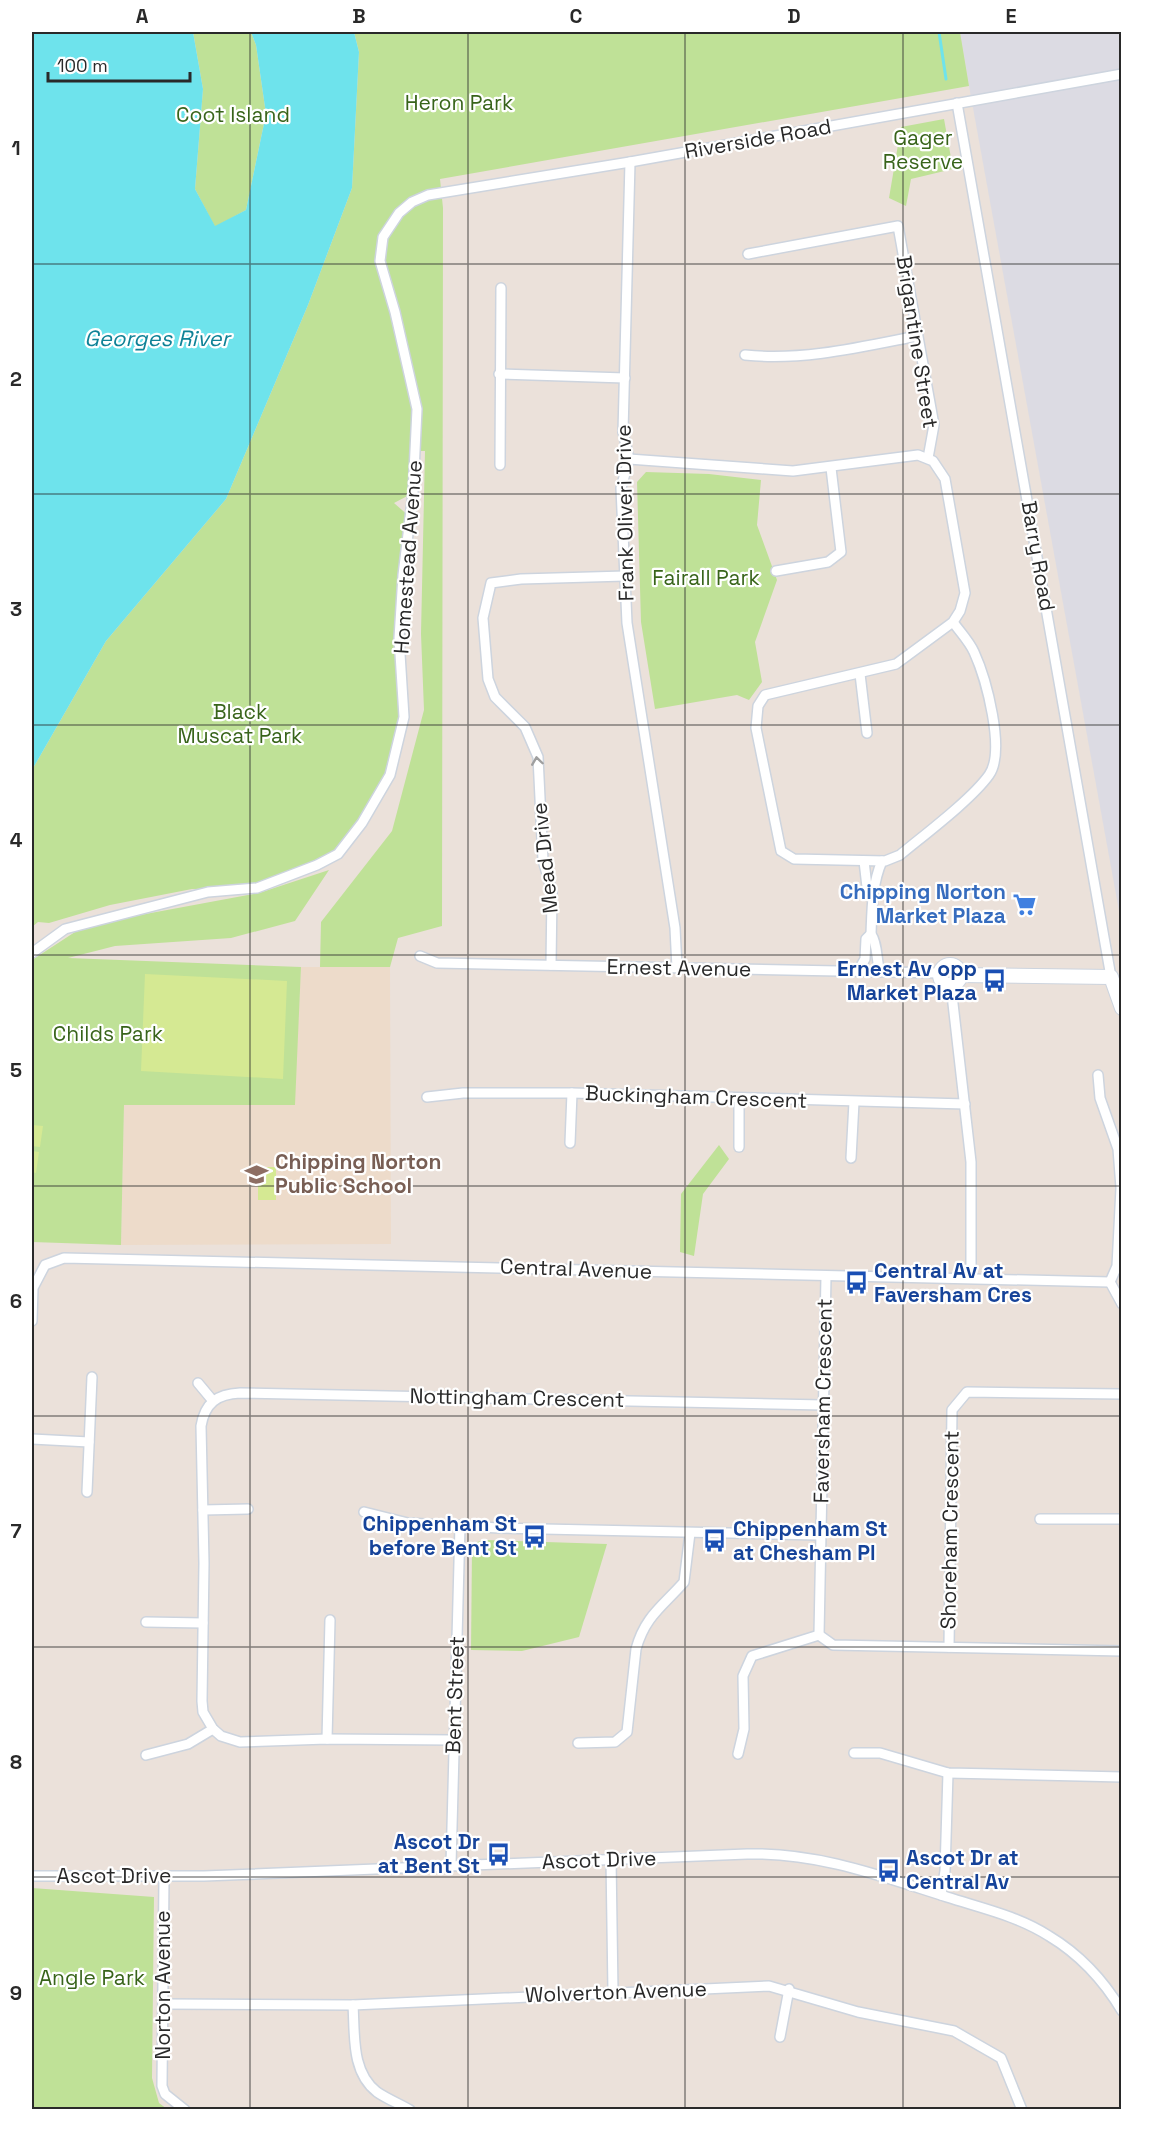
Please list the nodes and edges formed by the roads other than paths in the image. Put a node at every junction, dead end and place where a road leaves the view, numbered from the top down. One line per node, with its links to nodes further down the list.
1 (1122, 74): 2 (street, Riverside Road)
2 (957, 103): 3 (street, Riverside Road); 31 (street, Barry Road)
3 (630, 162): 4 (street, Riverside Road); 10 (street, Frank Oliveri Drive)
4 (399, 213): 24 (street, Homestead Avenue)
5 (748, 254): 7 (street, Brigantine Street)
6 (501, 288): 9 (street)
7 (917, 336): 8 (street); 11 (street, Brigantine Street)
8 (745, 355)
9 (499, 374): 10 (street); 13 (street)
10 (625, 378): 12 (street, Frank Oliveri Drive)
11 (928, 458): 14 (street); 17 (street)
12 (629, 459): 14 (street); 16 (street, Frank Oliveri Drive)
13 (500, 465)
14 (831, 468): 15 (street)
15 (776, 571)
16 (625, 576): 26 (street, Mead Drive, one-way to 16); 27 (street, Frank Oliveri Drive)
17 (953, 622): 18 (street); 21 (street)
18 (860, 674): 19 (street); 20 (street)
19 (867, 733)
20 (864, 861): 21 (street); 22 (street)
21 (882, 861): 22 (street)
22 (872, 893): 23 (street)
23 (871, 934): 28 (street); 29 (street)
24 (32, 953)
25 (420, 956): 26 (street, Ernest Avenue)
26 (551, 965): 27 (street, Ernest Avenue)
27 (677, 968): 28 (street, Ernest Avenue)
28 (858, 971): 29 (street, Ernest Avenue)
29 (880, 972): 30 (street, Ernest Avenue)
30 (940, 973): 32 (street)
31 (1111, 977): 32 (street); 33 (street, Barry Road)
32 (956, 980): 39 (street)
33 (1122, 1008)
34 (1098, 1075): 45 (street)
35 (572, 1094): 36 (street, Buckingham Crescent); 37 (street, Buckingham Crescent); 40 (street)
36 (427, 1097)
37 (739, 1100): 38 (street, Buckingham Crescent); 41 (street)
38 (854, 1102): 39 (street, Buckingham Crescent); 42 (street)
39 (965, 1104): 44 (street)
40 (570, 1143)
41 (739, 1147)
42 (851, 1158)
43 (826, 1275): 44 (street, Central Avenue); 46 (street, Central Avenue); 53 (street, Faversham Crescent)
44 (971, 1277): 45 (street, Central Avenue)
45 (1110, 1282): 47 (street)
46 (33, 1288): 48 (street)
47 (1122, 1305)
48 (32, 1321)
49 (92, 1377): 55 (street)
50 (198, 1383): 52 (street)
51 (1122, 1394): 69 (street, Shoreham Crescent)
52 (213, 1401): 53 (street, Nottingham Crescent); 58 (street)
53 (824, 1405): 64 (street, Faversham Crescent)
54 (32, 1439): 55 (street)
55 (89, 1442): 56 (street)
56 (87, 1492)
57 (248, 1509): 58 (street)
58 (203, 1510): 67 (street)
59 (364, 1512): 62 (street)
60 (1040, 1519): 61 (street)
61 (1122, 1519)
62 (460, 1525): 63 (street); 73 (street, Bent Street)
63 (690, 1533): 64 (street); 74 (street)
64 (819, 1535): 68 (street, Faversham Crescent)
65 (330, 1620): 72 (street)
66 (146, 1622): 67 (street)
67 (203, 1623): 71 (street)
68 (819, 1635): 69 (street); 76 (street)
69 (949, 1647): 70 (street)
70 (1122, 1651)
71 (213, 1729): 72 (street); 77 (street)
72 (327, 1739): 73 (street)
73 (453, 1740): 81 (street, Bent Street)
74 (578, 1743)
75 (854, 1753): 78 (street)
76 (738, 1754)
77 (146, 1755)
78 (948, 1773): 79 (street); 84 (street)
79 (1122, 1777)
80 (611, 1859): 81 (street, Ascot Drive); 84 (street, Ascot Drive); 86 (street)
81 (451, 1865): 83 (street, Ascot Drive)
82 (32, 1876): 83 (street, Ascot Drive)
83 (164, 1877): 88 (street, Norton Avenue)
84 (941, 1895): 87 (street, Ascot Drive)
85 (789, 1989): 86 (street, Wolverton Avenue); 91 (street); 94 (street, Wolverton Avenue)
86 (613, 1992): 89 (street, Wolverton Avenue)
87 (1118, 1997): 90 (street, Ascot Drive)
88 (163, 2004): 89 (street, Wolverton Avenue); 92 (street, Norton Avenue)
89 (353, 2005): 93 (street)
90 (1122, 2011)
91 (780, 2037)
92 (185, 2109)
93 (410, 2109)
94 (1022, 2109)

